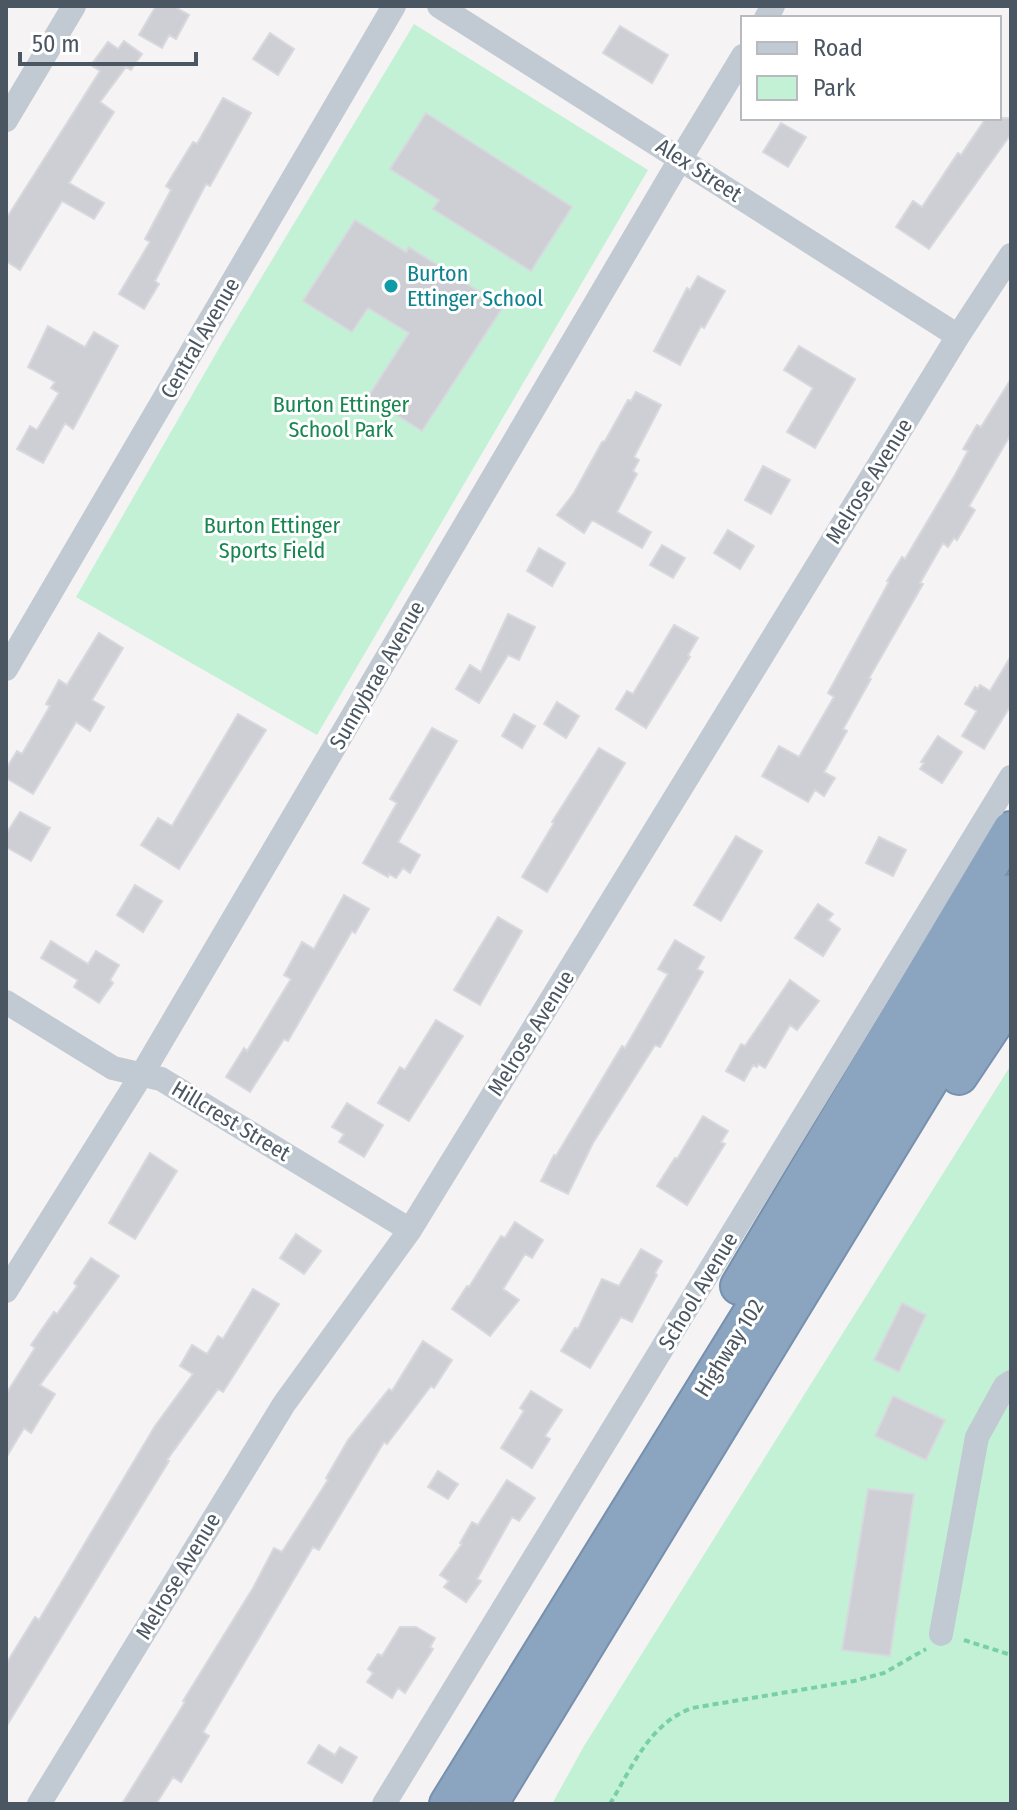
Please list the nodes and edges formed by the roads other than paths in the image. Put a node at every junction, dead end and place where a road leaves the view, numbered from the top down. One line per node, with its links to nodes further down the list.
1 (74, 6): 5 (street)
2 (394, 6): 9 (street, Central Avenue)
3 (439, 6): 6 (street, Alex Street)
4 (741, 59): 6 (street, Sunnybrae Avenue)
5 (6, 120)
6 (681, 158): 8 (street, Alex Street); 16 (street, Sunnybrae Avenue)
7 (1011, 255): 8 (street, Melrose Avenue)
8 (958, 336): 17 (street, Melrose Avenue)
9 (6, 669)
10 (1011, 777): 24 (street, School Avenue)
11 (1011, 830): 21 (highway)
12 (1011, 893): 21 (highway, Highway 102)
13 (1011, 947): 19 (highway, Highway 102)
14 (1011, 998): 19 (highway)
15 (6, 1002): 16 (street, Hillcrest Street)
16 (142, 1074): 17 (street, Hillcrest Street); 18 (street, Sunnybrae Avenue)
17 (410, 1230): 23 (street, Melrose Avenue)
18 (6, 1291)
19 (768, 1349): 26 (highway, Highway 102)
20 (1011, 1382): 22 (street)
21 (556, 1628): 25 (highway, Highway 102)
22 (941, 1634)
23 (39, 1804)
24 (384, 1804)
25 (448, 1804)
26 (489, 1804)

